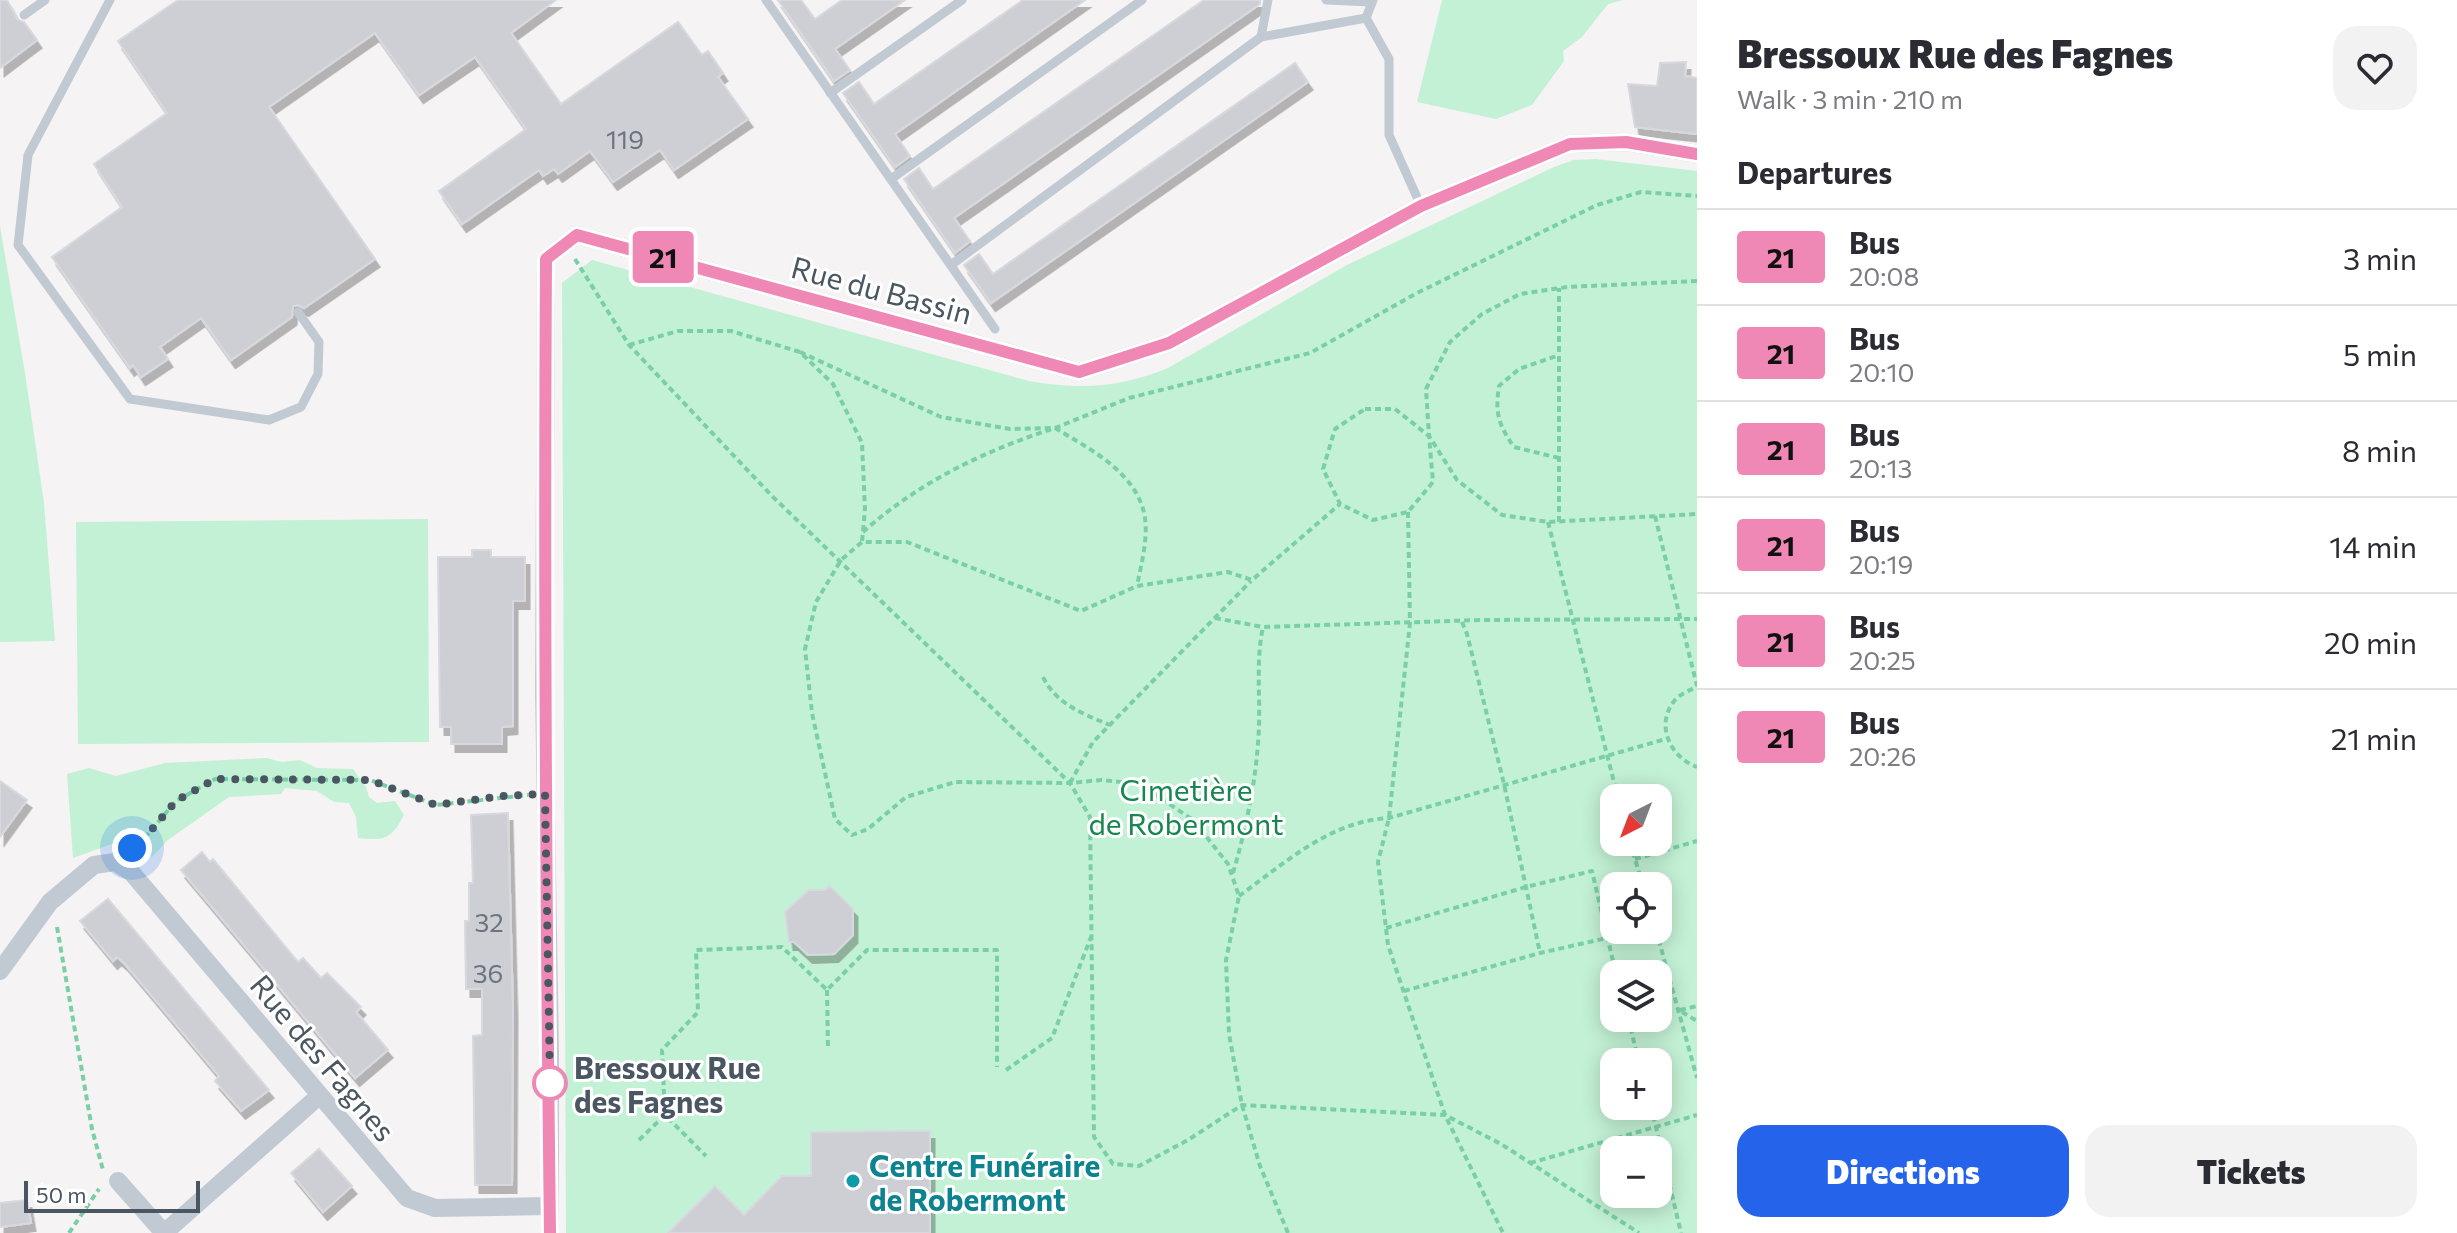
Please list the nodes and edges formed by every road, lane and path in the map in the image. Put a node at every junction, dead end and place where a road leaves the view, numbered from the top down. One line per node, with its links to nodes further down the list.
1 (45, 0): 10 (lane)
2 (780, 0): 9 (lane)
3 (962, 0): 13 (lane)
4 (1142, 0): 15 (lane)
5 (1268, 0): 12 (lane)
6 (1326, 0): 8 (lane)
7 (106, 1): 22 (lane)
8 (1372, 1): 11 (lane)
9 (768, 3): 13 (lane)
10 (24, 15)
11 (1366, 18): 12 (lane); 17 (lane)
12 (1261, 37): 19 (lane)
13 (830, 93): 15 (lane)
14 (1697, 154): 17 (street, Rue du Bassin)
15 (891, 179): 19 (lane)
16 (1697, 196): 27 (path)
17 (1421, 206): 18 (street, Rue du Bassin)
18 (566, 244): 24 (path); 56 (street)
19 (951, 265): 23 (lane)
20 (1697, 281): 21 (path)
21 (1559, 288): 26 (path); 28 (path)
22 (298, 312)
23 (995, 329)
24 (629, 345): 25 (path); 38 (path)
25 (800, 352): 27 (path); 36 (path)
26 (1559, 355): 29 (path); 29 (path)
27 (1055, 428): 36 (path); 40 (path)
28 (1429, 436): 30 (path); 31 (path); 34 (path)
29 (1559, 458): 35 (path)
30 (1340, 504): 31 (path); 39 (path)
31 (1408, 512): 46 (path)
32 (1697, 514): 33 (path)
33 (1655, 516): 35 (path); 42 (path)
34 (1548, 522): 35 (path); 44 (path)
35 (1559, 522)
36 (863, 532): 37 (path)
37 (862, 542): 38 (path); 40 (path)
38 (841, 560): 53 (path); 53 (path)
39 (1252, 580): 40 (path); 41 (path)
40 (1137, 586)
41 (1215, 618): 47 (path); 49 (path)
42 (1681, 619): 43 (path); 44 (path); 50 (path)
43 (1697, 619)
44 (1572, 621): 45 (path); 51 (path)
45 (1462, 622): 46 (path); 54 (path)
46 (1410, 623): 47 (path); 57 (path)
47 (1263, 627): 63 (path)
48 (1043, 677): 49 (path)
49 (1110, 725): 53 (path)
50 (1666, 739): 51 (path); 52 (path)
51 (1605, 756): 54 (path); 55 (path)
52 (1697, 767)
53 (1070, 783): 63 (path); 69 (path)
54 (1504, 784): 57 (path); 64 (path)
55 (1614, 784)
56 (545, 794): 61 (path); 94 (street)
57 (1389, 818): 65 (path); 68 (path)
58 (1697, 841): 60 (path)
59 (1634, 856): 60 (path)
60 (1635, 859): 62 (path)
61 (115, 862): 66 (street); 83 (street, Rue des Fagnes)
62 (1639, 872)
63 (1232, 876): 65 (path)
64 (1526, 887): 67 (path); 68 (path); 72 (path)
65 (1239, 896): 84 (path)
66 (50, 902): 73 (street); 95 (path)
67 (1600, 907)
68 (1386, 928): 75 (path)
69 (1091, 935): 81 (path); 84 (path)
70 (1600, 940): 72 (path)
71 (1660, 944): 77 (path)
72 (1540, 953): 75 (path)
73 (0, 971)
74 (827, 990): 79 (path); 80 (path); 85 (path)
75 (1403, 991): 86 (path)
76 (1697, 1006): 77 (path)
77 (1680, 1010): 78 (path); 82 (path)
78 (1697, 1021)
79 (828, 1050)
80 (997, 1067)
81 (1006, 1070)
82 (1697, 1078)
83 (319, 1096): 94 (street, Rue des Fagnes); 96 (street)
84 (1242, 1105): 86 (path); 98 (path)
85 (665, 1115): 90 (path); 91 (path)
86 (1445, 1115): 92 (path); 99 (path)
87 (1697, 1115): 89 (path)
88 (1655, 1120): 89 (path)
89 (1657, 1128): 92 (path); 101 (path)
90 (639, 1140)
91 (706, 1156)
92 (1530, 1163): 100 (path)
93 (118, 1181): 96 (street)
94 (550, 1206): 97 (street)
95 (69, 1233)
96 (164, 1233)
97 (550, 1233)
98 (1288, 1233)
99 (1503, 1233)
100 (1639, 1233)
101 (1681, 1233)

